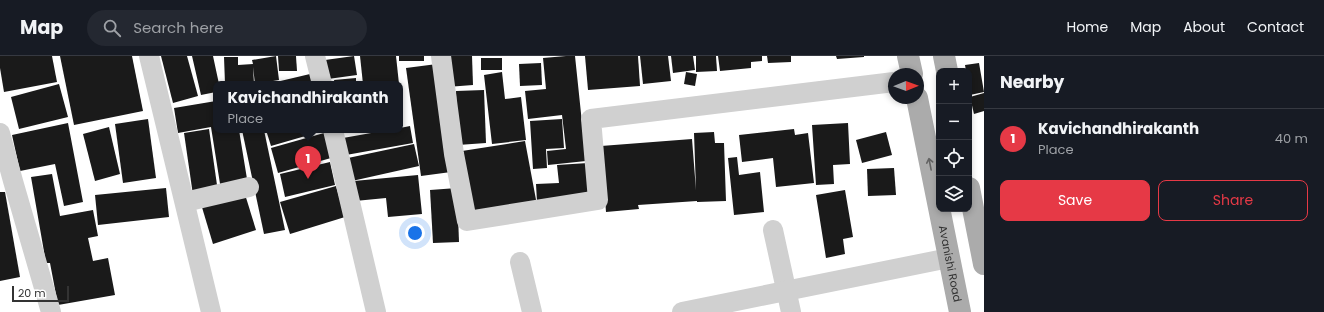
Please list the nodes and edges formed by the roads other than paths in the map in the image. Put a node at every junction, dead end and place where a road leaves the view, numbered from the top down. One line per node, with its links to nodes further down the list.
1 (149, 56): 15 (street)
2 (316, 56): 8 (street)
3 (441, 56): 9 (street)
4 (908, 56): 6 (main road)
5 (944, 56): 7 (main road)
6 (911, 68)
7 (946, 68)
8 (321, 81)
9 (888, 83)
10 (918, 104): 18 (main road, Avanishi Road, one-way to 10)
11 (0, 133): 13 (street)
12 (334, 133): 24 (street)
13 (6, 182): 22 (street)
14 (249, 187): 15 (street)
15 (185, 202): 23 (street)
16 (972, 203): 20 (main road)
17 (773, 230): 21 (street)
18 (948, 258): 21 (street); 28 (main road, Avanishi Road)
19 (520, 262): 25 (street)
20 (984, 264)
21 (786, 291): 26 (street); 27 (street)
22 (52, 312)
23 (212, 312)
24 (376, 312)
25 (532, 312)
26 (682, 312)
27 (791, 312)
28 (960, 312)

